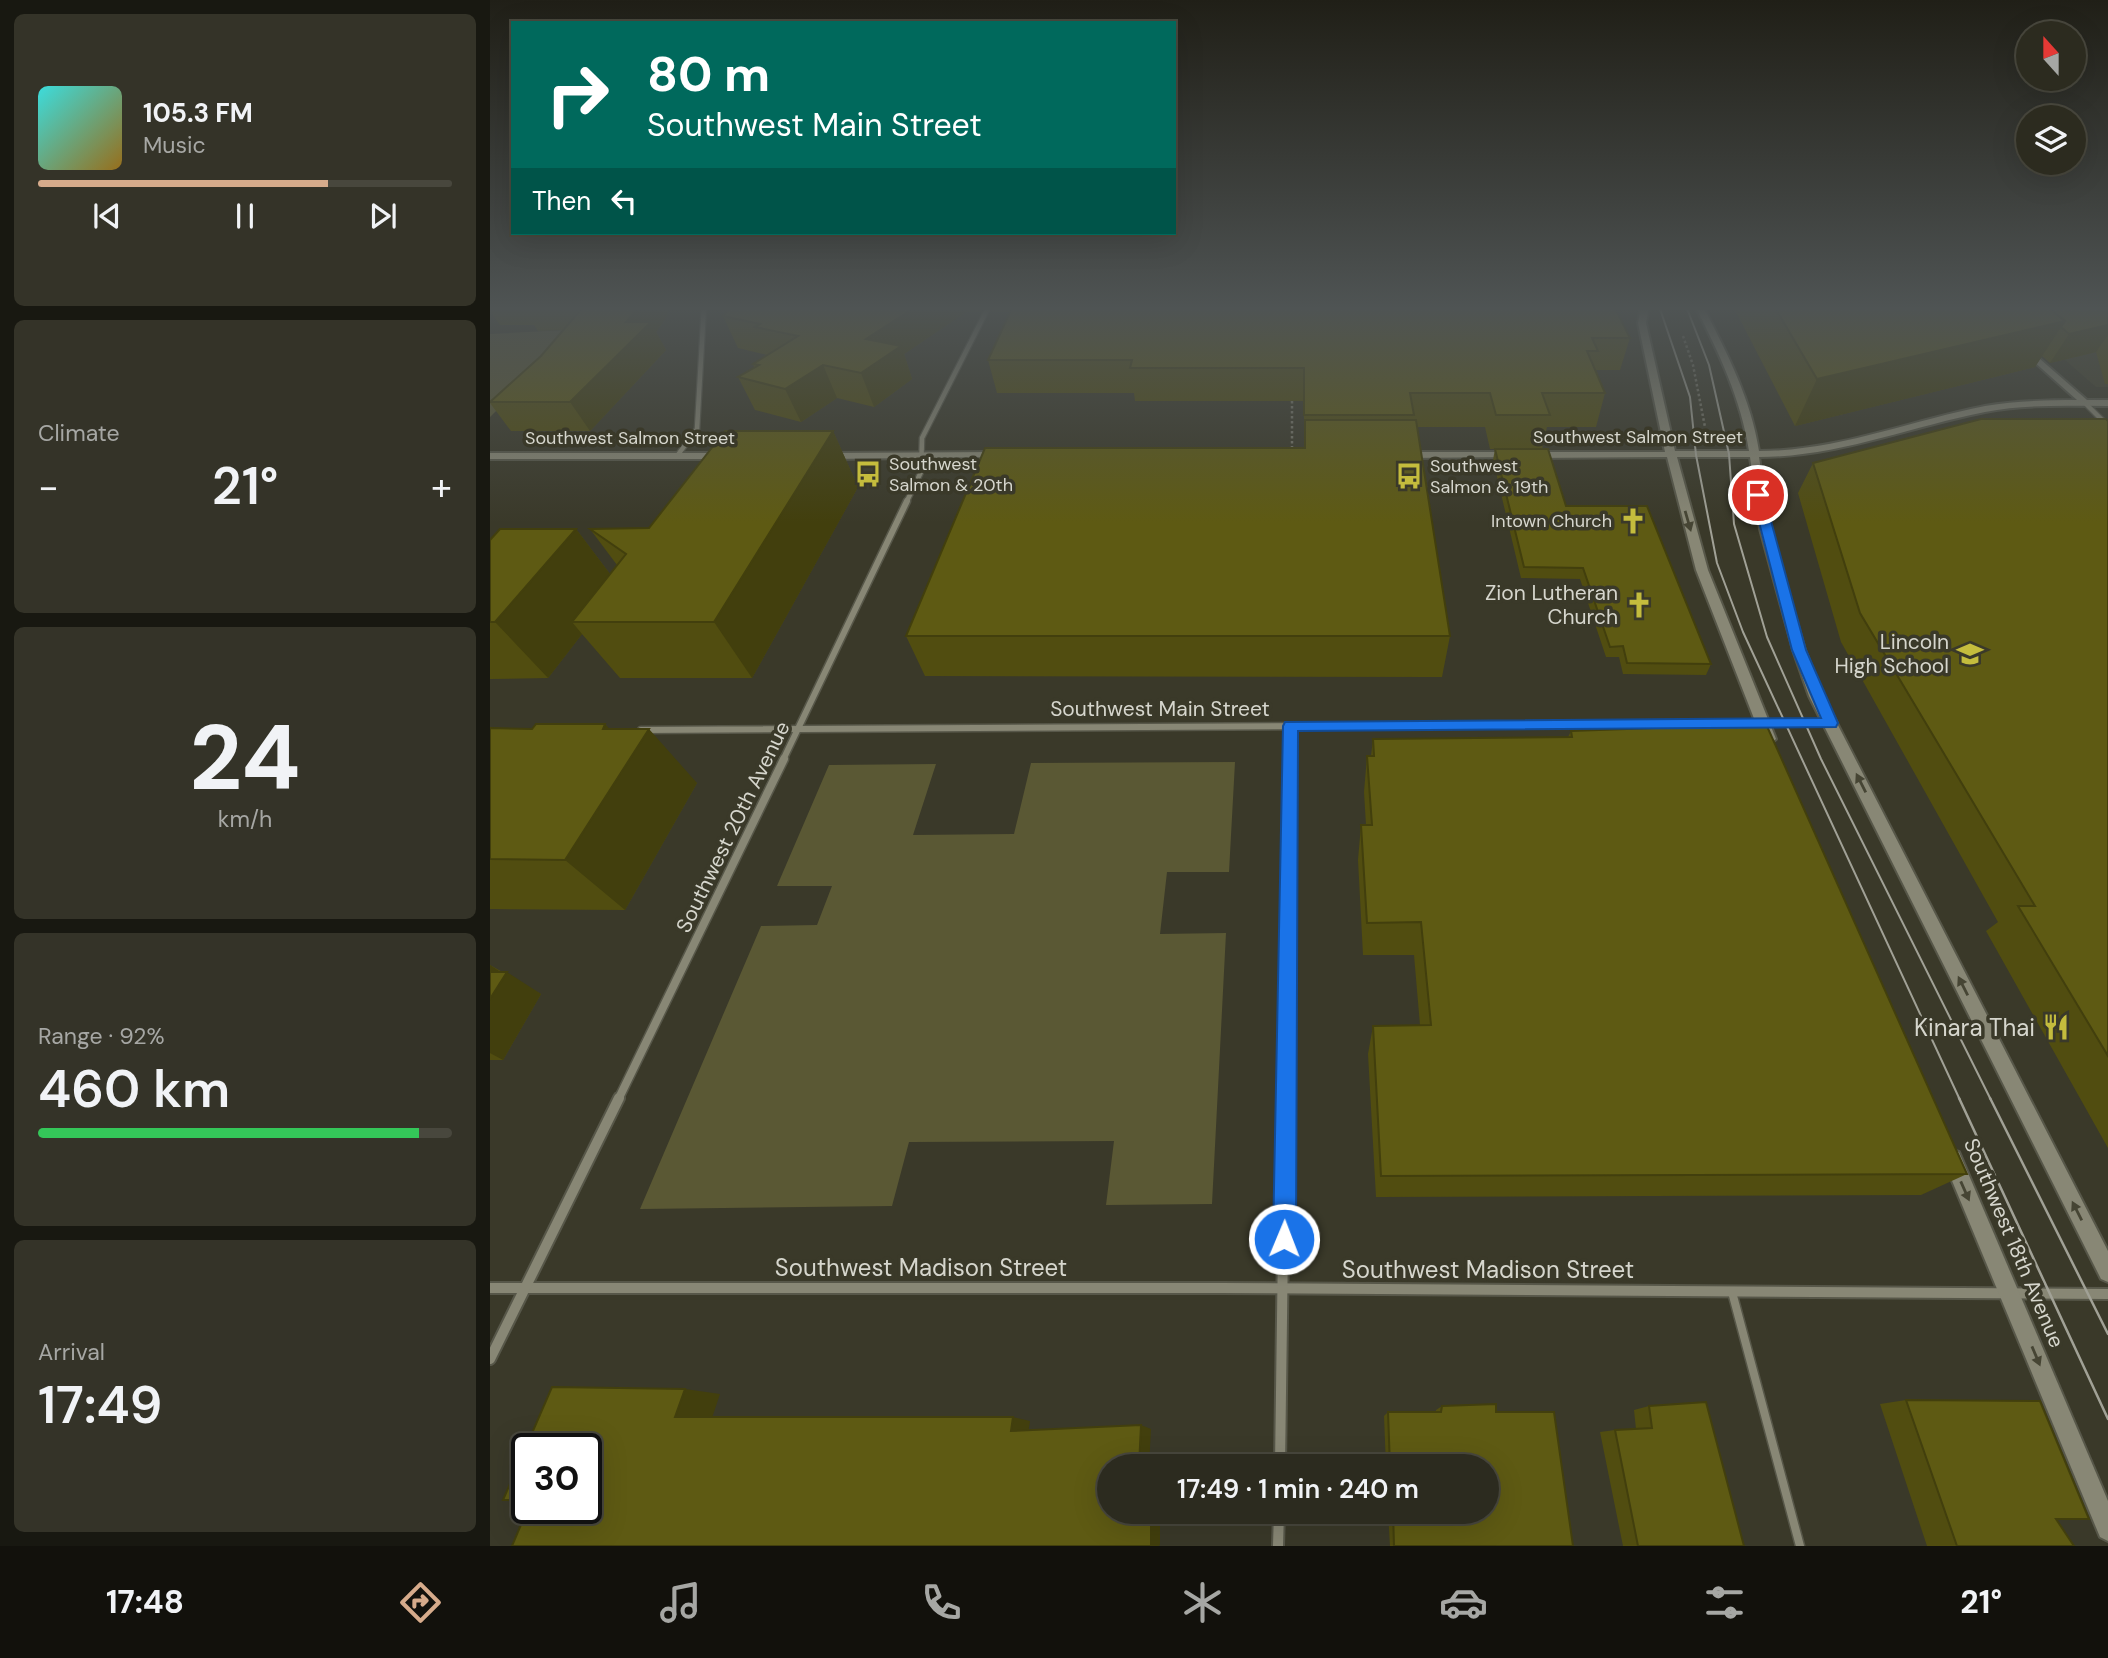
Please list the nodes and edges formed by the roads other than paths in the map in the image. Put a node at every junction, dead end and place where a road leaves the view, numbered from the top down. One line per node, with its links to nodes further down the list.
1 (700, 378): 13 (street)
2 (952, 378): 16 (street, Southwest 20th Avenue)
3 (1655, 378): 11 (street)
4 (1734, 378): 9 (street)
5 (2057, 378): 6 (street)
6 (2085, 403): 7 (street, Southwest Salmon Street); 8 (street); 9 (street, Southwest Salmon Street)
7 (2108, 403)
8 (2108, 426)
9 (1754, 454): 11 (street, Southwest Salmon Street); 18 (street)
10 (1390, 455): 11 (street, Southwest Salmon Street)
11 (1671, 455): 19 (street, one-way to 19)
12 (490, 456): 13 (street, Southwest Salmon Street)
13 (677, 456): 14 (street, Southwest Salmon Street)
14 (738, 456)
15 (811, 456): 16 (street)
16 (921, 456): 17 (street); 21 (street, Southwest 20th Avenue)
17 (1014, 456)
18 (1830, 723): 19 (street, Southwest Main Street); 25 (street, one-way to 18)
19 (1763, 724): 20 (street, Southwest Main Street); 23 (street)
20 (1290, 726): 21 (street, Southwest Main Street); 28 (street)
21 (800, 729): 22 (street, Southwest Main Street); 27 (street, Southwest 20th Avenue)
22 (629, 730)
23 (1775, 753)
24 (1944, 1141): 30 (street, Southwest 18th Avenue, one-way to 30)
25 (2108, 1272)
26 (490, 1288): 27 (street, Southwest Madison Street)
27 (524, 1288): 28 (street, Southwest Madison Street); 32 (street, Southwest 20th Avenue)
28 (1283, 1289): 29 (street, Southwest Madison Street); 33 (street)
29 (1732, 1292): 30 (street, Southwest Madison Street); 37 (lane)
30 (2010, 1293): 31 (street, Southwest Madison Street); 35 (street, Southwest 18th Avenue, one-way to 35)
31 (2108, 1294)
32 (490, 1359)
33 (1280, 1454)
34 (1279, 1524): 36 (street)
35 (2108, 1529)
36 (1278, 1546)
37 (1800, 1546)

